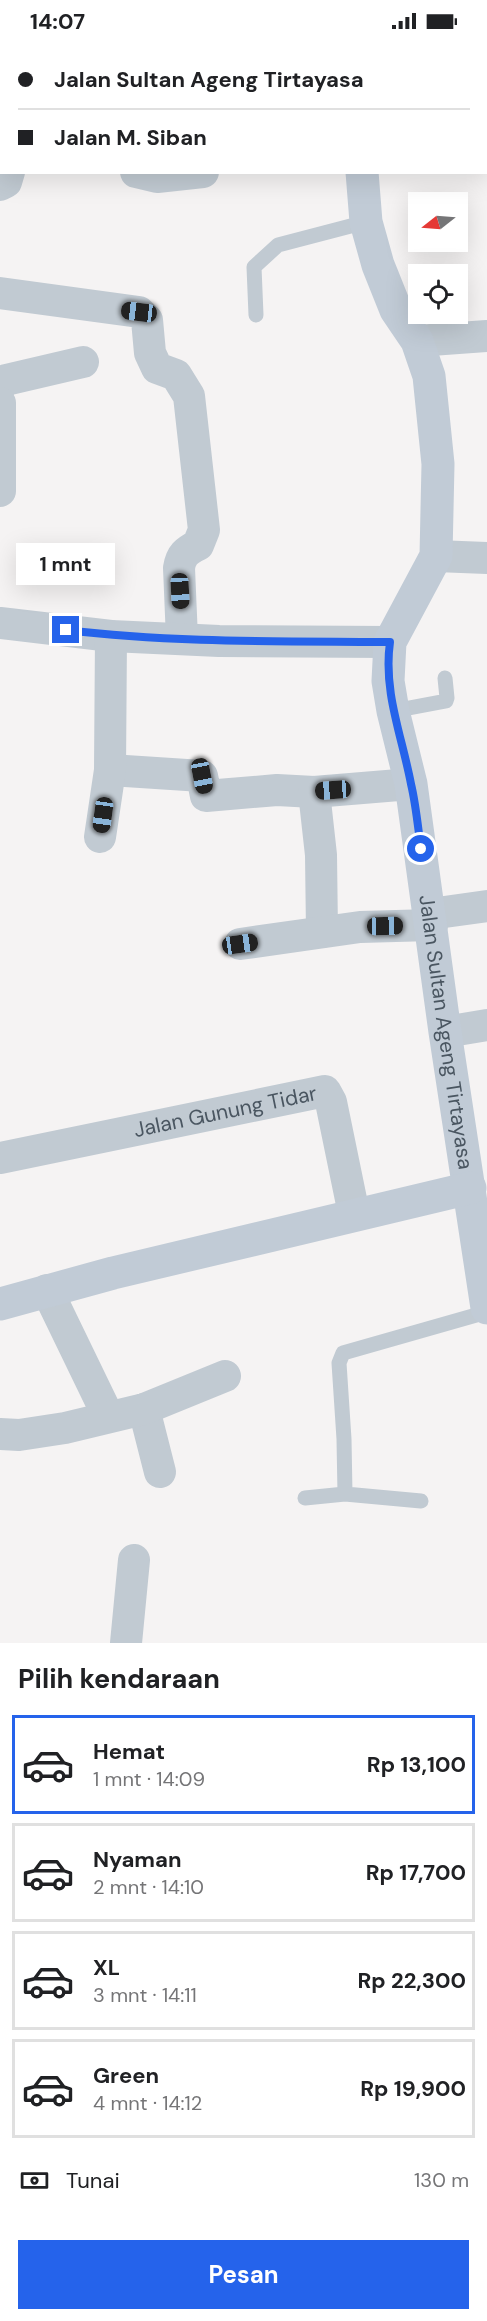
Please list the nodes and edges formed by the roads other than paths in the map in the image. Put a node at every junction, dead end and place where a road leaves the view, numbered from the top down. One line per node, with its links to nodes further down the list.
1 (8, 174): 5 (street)
2 (144, 174): 3 (street)
3 (185, 174)
4 (362, 174): 6 (main road, Jalan Sultan Ageng Tirtayasa)
5 (0, 185)
6 (366, 222): 8 (lane); 10 (main road, Jalan Sultan Ageng Tirtayasa)
7 (0, 293): 19 (street)
8 (256, 315)
9 (487, 336): 10 (street)
10 (417, 341): 15 (main road, Jalan Sultan Ageng Tirtayasa)
11 (83, 362): 12 (street)
12 (0, 386)
13 (0, 403): 14 (street)
14 (0, 491)
15 (436, 556): 16 (street); 20 (main road, Jalan Sultan Ageng Tirtayasa)
16 (487, 558)
17 (0, 622): 18 (street)
18 (111, 636): 19 (street); 23 (street)
19 (182, 639): 20 (street)
20 (390, 642): 22 (main road, Jalan Sultan Ageng Tirtayasa)
21 (445, 678): 22 (lane)
22 (393, 711): 24 (main road, Jalan Sultan Ageng Tirtayasa)
23 (110, 770): 25 (street); 26 (street)
24 (411, 784): 25 (street); 28 (main road, Jalan Sultan Ageng Tirtayasa)
25 (314, 792): 29 (street)
26 (100, 837)
27 (487, 906): 28 (street)
28 (431, 920): 29 (street); 32 (main road, Jalan Sultan Ageng Tirtayasa)
29 (322, 932): 30 (street)
30 (240, 944)
31 (487, 1025): 32 (street)
32 (445, 1032): 34 (main road, Jalan Sultan Ageng Tirtayasa)
33 (0, 1158): 35 (street, Jalan Gunung Tidar)
34 (470, 1188): 35 (main road); 38 (main road, Jalan Sultan Ageng Tirtayasa)
35 (354, 1214): 36 (main road)
36 (47, 1290): 37 (main road); 41 (street)
37 (0, 1304)
38 (487, 1310): 44 (lane)
39 (225, 1376): 40 (street)
40 (144, 1409): 41 (street); 43 (street)
41 (108, 1416): 42 (street)
42 (0, 1434)
43 (160, 1472)
44 (345, 1494): 45 (lane); 46 (lane)
45 (305, 1498)
46 (422, 1501)
47 (134, 1560): 48 (street)
48 (126, 1643)

